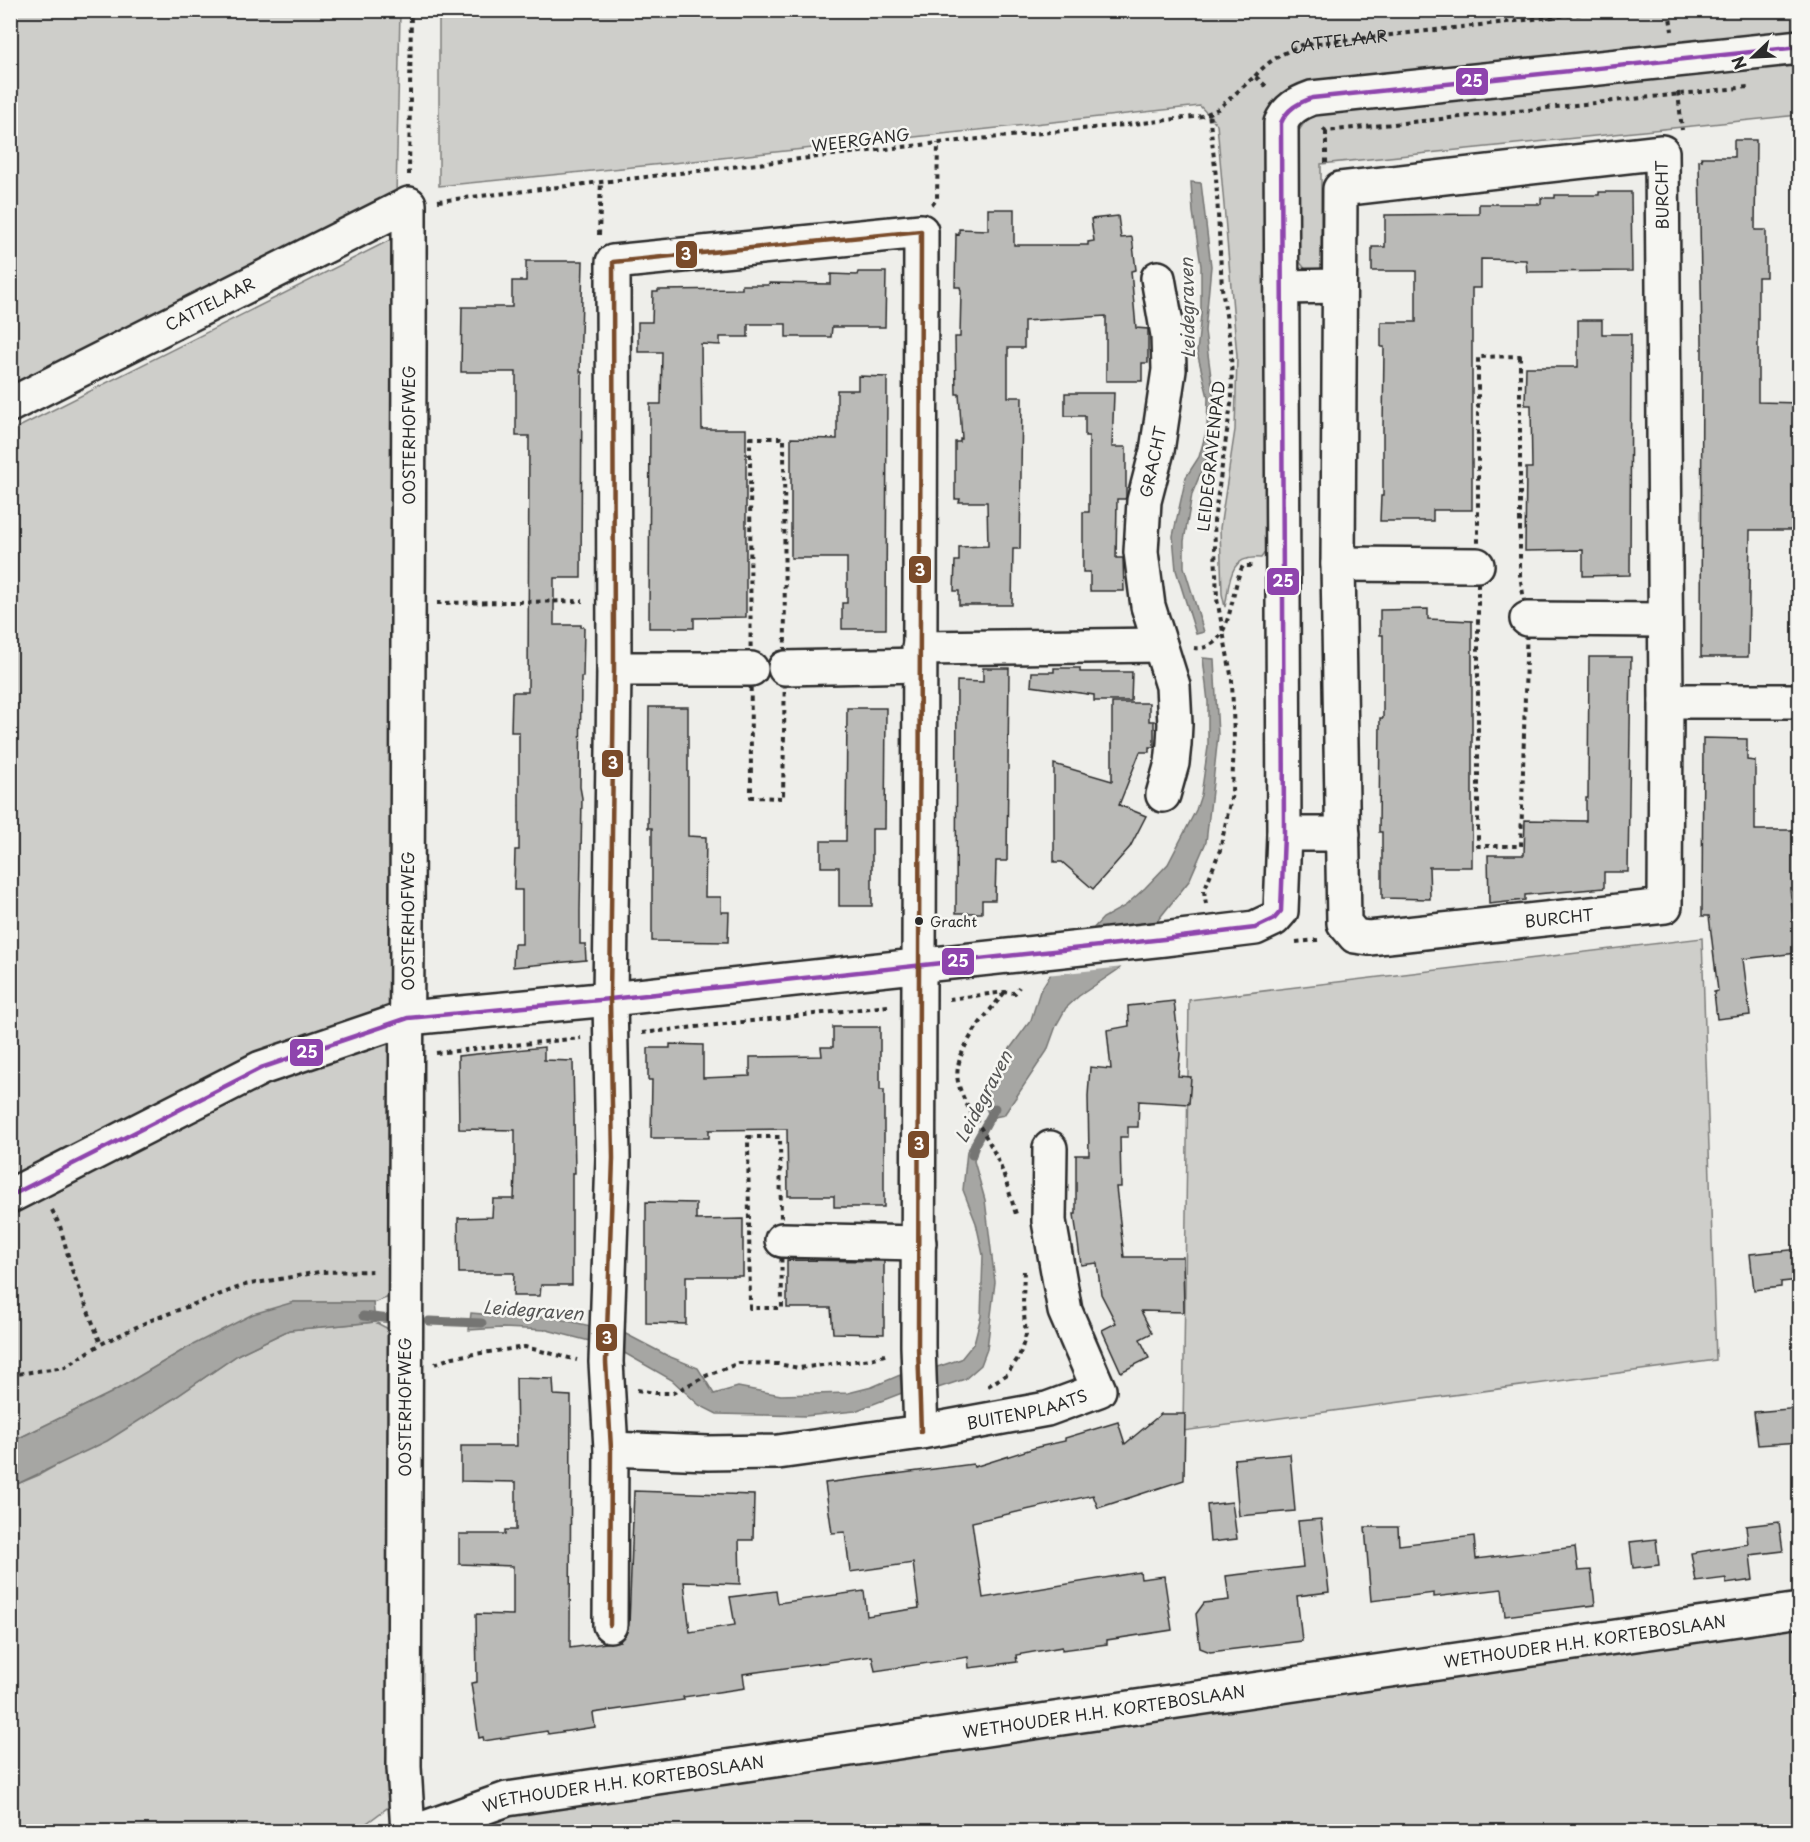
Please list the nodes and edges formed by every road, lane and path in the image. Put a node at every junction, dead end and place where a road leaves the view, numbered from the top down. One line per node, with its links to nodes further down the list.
1 (411, 10): 11 (path)
2 (1614, 10): 5 (path, CATTELAAR)
3 (1800, 47): 4 (street)
4 (1675, 61): 6 (street); 9 (path)
5 (1255, 76): 6 (path); 7 (path, WEERGANG)
6 (1290, 109): 16 (street)
7 (1209, 112): 8 (path, WEERGANG); 35 (path, LEIDEGRAVENPAD)
8 (938, 143): 10 (path, WEERGANG); 12 (path)
9 (1662, 152): 15 (street, BURCHT); 24 (street, BURCHT)
10 (601, 182): 11 (path, WEERGANG); 13 (path)
11 (409, 204): 17 (street, CATTELAAR); 22 (street, OOSTERHOFWEG)
12 (921, 231): 13 (street); 26 (street)
13 (613, 262): 21 (street)
14 (1158, 278): 25 (street, GRACHT)
15 (1339, 285): 16 (street); 19 (street, BURCHT)
16 (1283, 287): 33 (street)
17 (10, 405)
18 (750, 438): 27 (path)
19 (1338, 564): 20 (street); 34 (street, BURCHT)
20 (1480, 566)
21 (615, 601): 22 (path); 28 (street)
22 (410, 604): 41 (street, OOSTERHOFWEG)
23 (1522, 618): 24 (street)
24 (1665, 620): 30 (street, BURCHT)
25 (1160, 645): 26 (street); 32 (street, GRACHT)
26 (919, 656): 27 (street); 36 (street)
27 (785, 668)
28 (614, 669): 29 (street); 39 (street)
29 (751, 669)
30 (1666, 701): 31 (street); 34 (street, BURCHT)
31 (1800, 701)
32 (1163, 795)
33 (1284, 834): 34 (street); 35 (street)
34 (1343, 834)
35 (1230, 931): 36 (street)
36 (918, 965): 39 (street); 40 (street)
37 (1025, 979): 38 (path)
38 (1005, 992): 40 (path); 47 (path)
39 (610, 999): 41 (street); 42 (street)
40 (918, 1003): 42 (path); 49 (street)
41 (408, 1018): 43 (street, OOSTERHOFWEG); 45 (street)
42 (611, 1036): 43 (path); 54 (street)
43 (407, 1056): 51 (street, OOSTERHOFWEG)
44 (1050, 1148): 58 (street, BUITENPLAATS)
45 (40, 1181): 46 (street); 52 (path)
46 (10, 1196)
47 (1017, 1216)
48 (782, 1240): 49 (street)
49 (919, 1243): 53 (street)
50 (1024, 1258): 57 (path)
51 (405, 1270): 52 (path); 56 (street, OOSTERHOFWEG)
52 (101, 1344): 55 (path)
53 (918, 1349): 54 (path); 58 (street)
54 (607, 1369): 56 (path); 59 (street)
55 (10, 1376)
56 (404, 1376): 62 (street, OOSTERHOFWEG)
57 (980, 1390)
58 (921, 1432): 59 (street, BUITENPLAATS)
59 (611, 1449): 61 (street)
60 (1800, 1610): 63 (street, WETHOUDER H.H. KORTEBOSLAAN)
61 (610, 1625)
62 (408, 1832)
63 (414, 1832)

